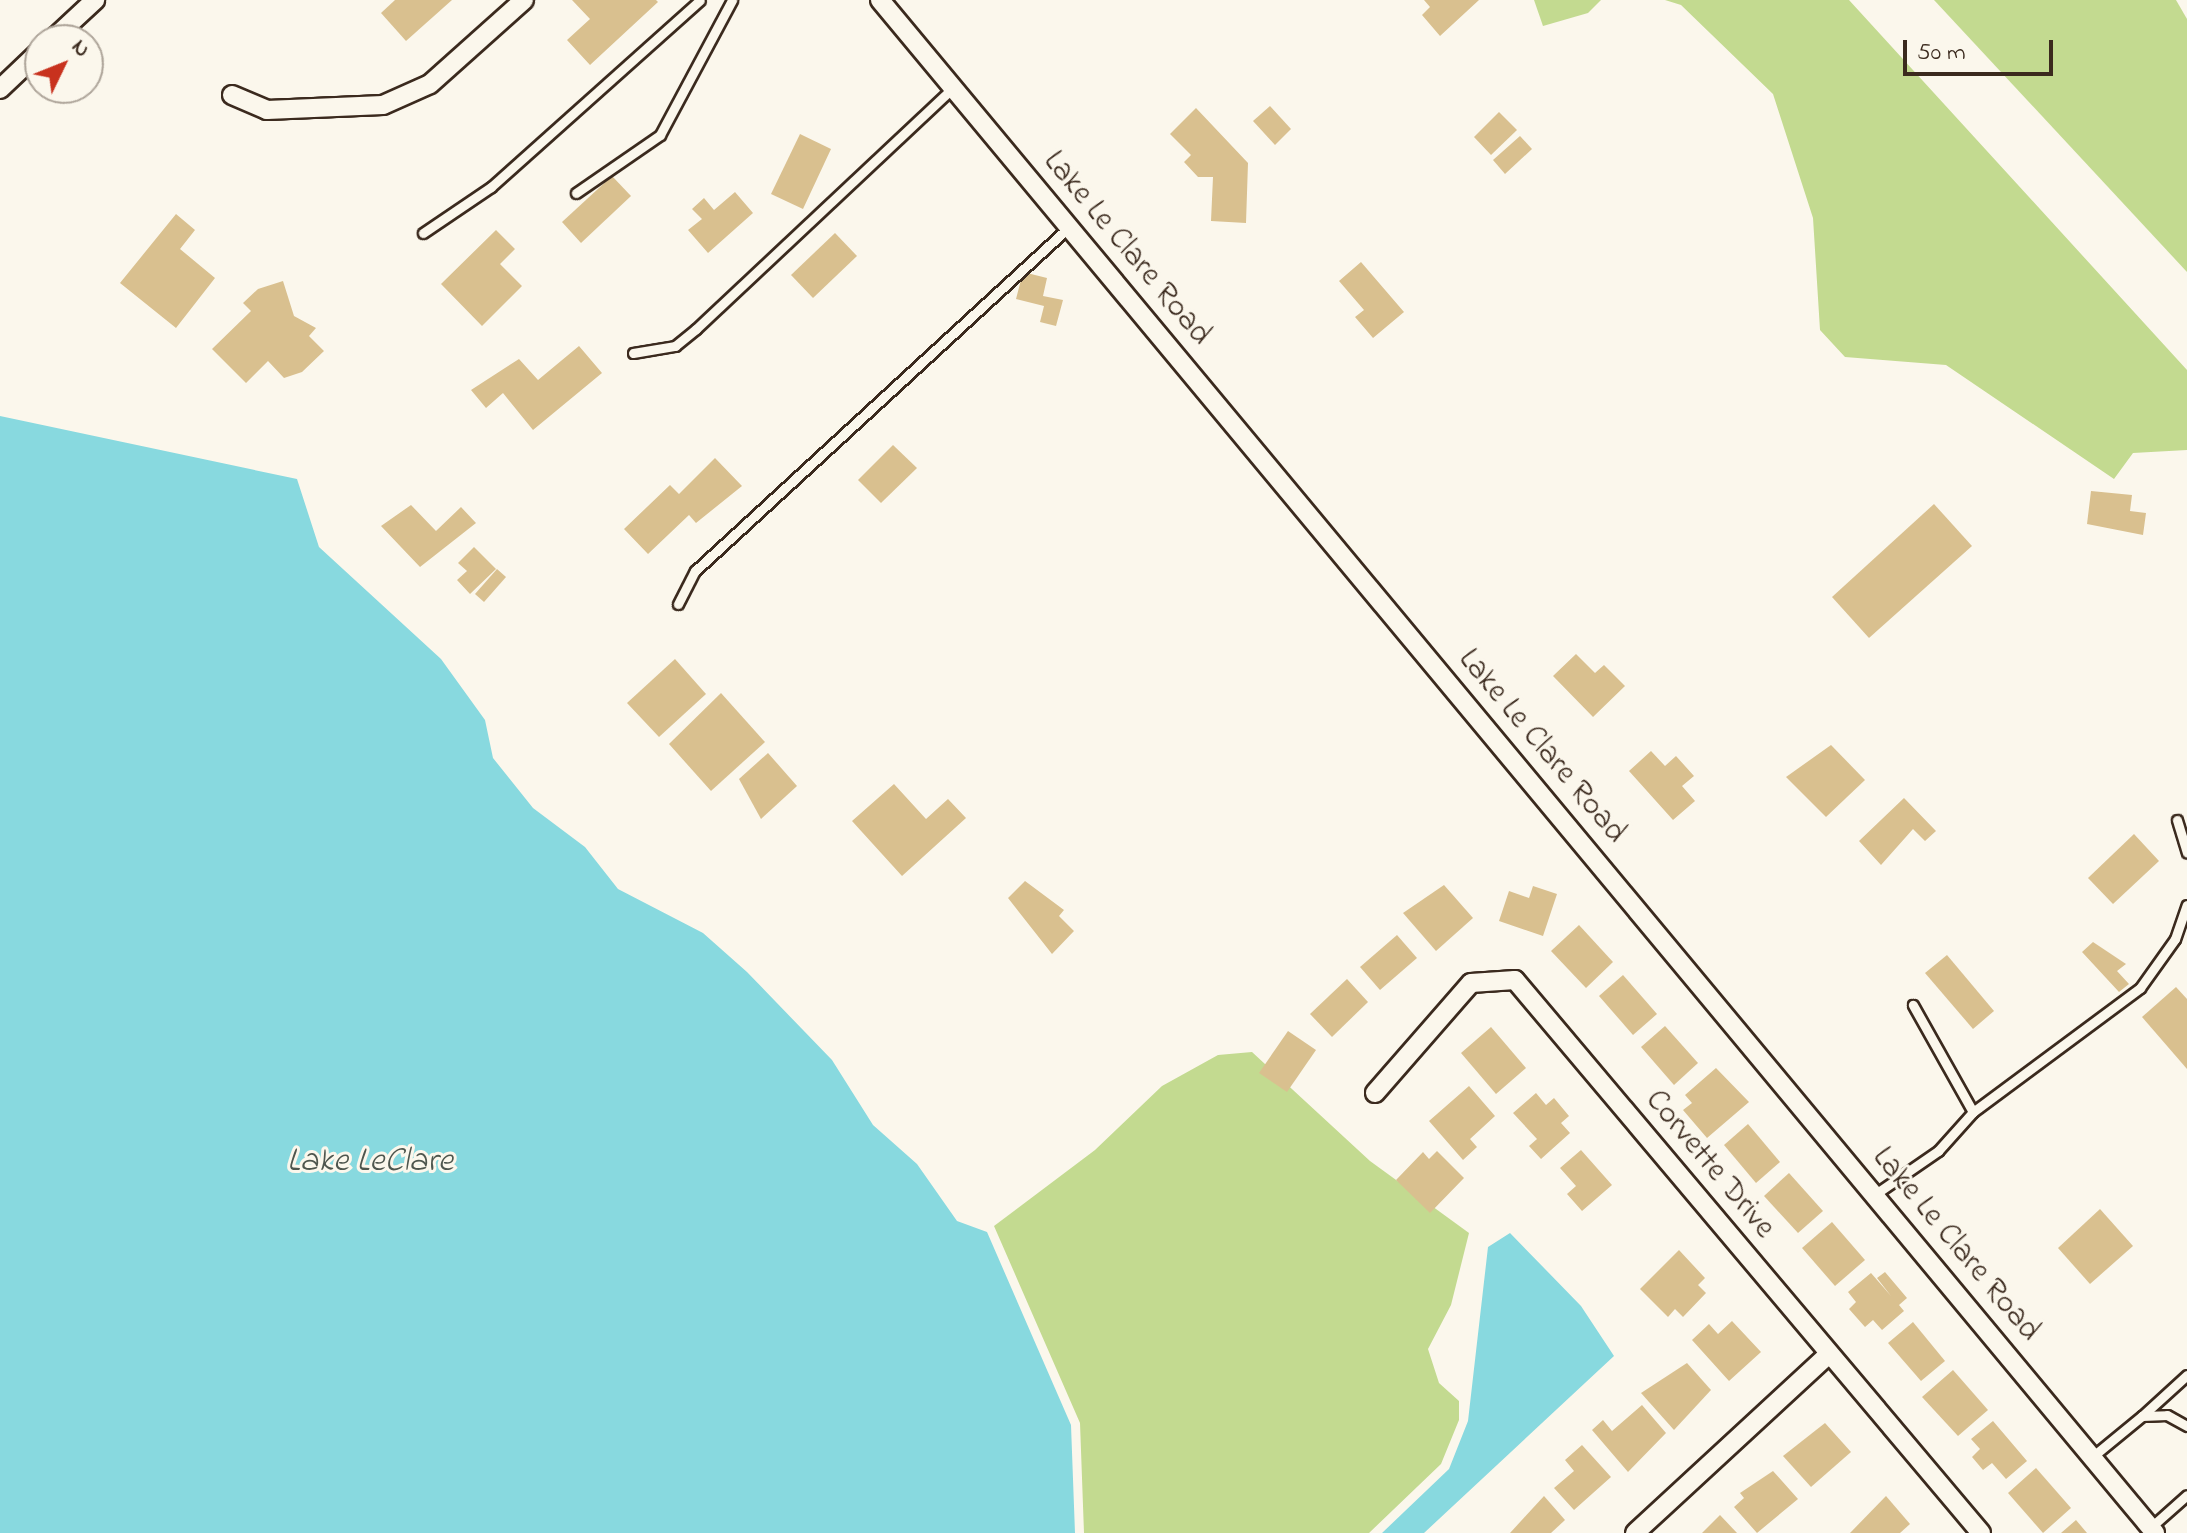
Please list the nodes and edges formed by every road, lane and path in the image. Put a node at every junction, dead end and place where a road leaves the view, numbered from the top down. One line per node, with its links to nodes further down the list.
1 (95, 0): 6 (street)
2 (524, 0): 10 (street)
3 (700, 0): 13 (lane)
4 (732, 0): 11 (lane)
5 (880, 0): 8 (street, Lake Le Clare Road)
6 (69, 24)
7 (24, 66): 9 (street)
8 (953, 88): 12 (street, Lake Le Clare Road); 14 (lane)
9 (0, 89)
10 (232, 95)
11 (576, 193)
12 (1069, 227): 15 (lane); 22 (street, Lake Le Clare Road)
13 (423, 233)
14 (633, 353)
15 (678, 604)
16 (2177, 820): 17 (lane)
17 (2187, 852)
18 (2187, 905): 21 (lane)
19 (1913, 1005): 21 (lane)
20 (1375, 1093): 23 (street, Corvette Drive)
21 (1973, 1112): 22 (lane)
22 (1874, 1195): 27 (street, Lake Le Clare Road)
23 (1829, 1354): 30 (street); 31 (street, Corvette Drive)
24 (2187, 1375): 25 (lane)
25 (2142, 1416): 26 (lane); 27 (lane)
26 (2187, 1426)
27 (2092, 1457): 29 (street, Lake Le Clare Road)
28 (2187, 1495): 29 (lane)
29 (2153, 1530)
30 (1635, 1533)
31 (1980, 1533)

